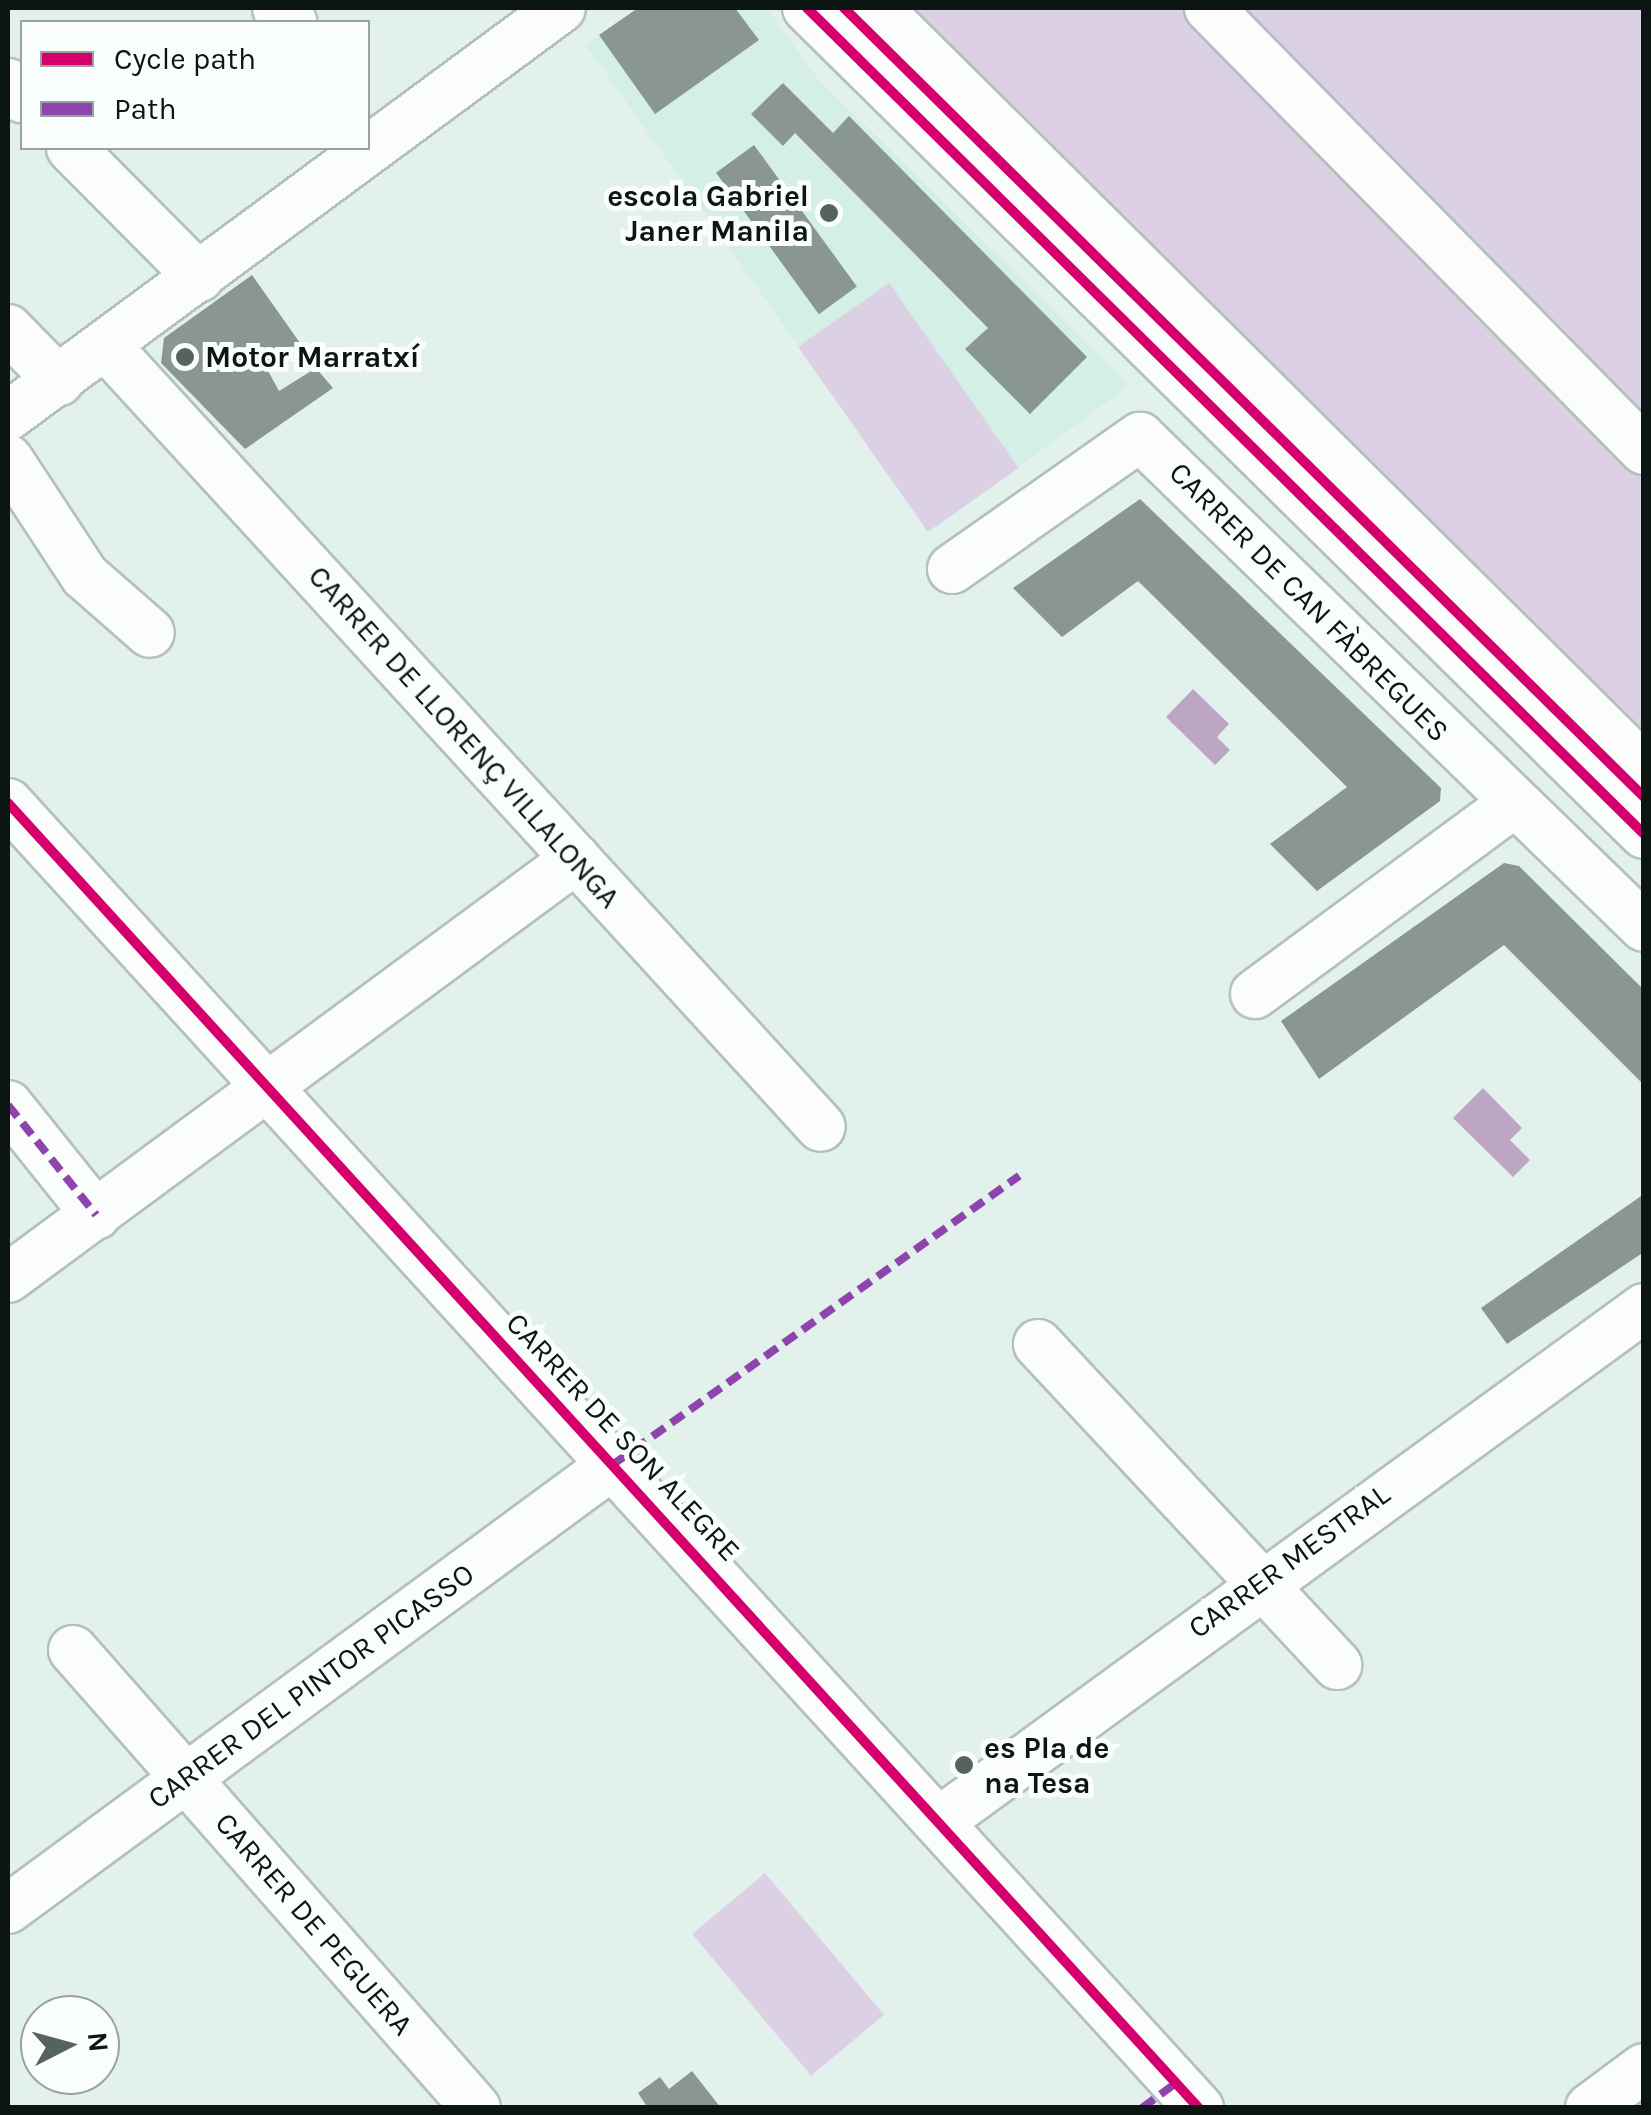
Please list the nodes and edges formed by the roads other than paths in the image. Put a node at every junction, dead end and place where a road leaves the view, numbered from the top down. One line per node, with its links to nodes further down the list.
1 (561, 8): 5 (street)
2 (807, 8): 20 (street)
3 (877, 8): 17 (street)
4 (1210, 8): 13 (street)
5 (383, 112)
6 (74, 150): 8 (street)
7 (341, 150): 8 (street)
8 (199, 277): 10 (street)
9 (8, 330): 11 (street)
10 (108, 346): 11 (street); 21 (street, CARRER DE LLORENÇ VILLALONGA)
11 (58, 381): 12 (street)
12 (8, 416)
13 (1644, 450)
14 (8, 459): 16 (street)
15 (952, 569): 19 (street, CARRER DE CAN FÀBREGUES)
16 (150, 633)
17 (1644, 768)
18 (8, 803): 24 (street, CARRER DE SON ALEGRE)
19 (1512, 804): 22 (street, CARRER DE CAN FÀBREGUES); 23 (street)
20 (1644, 834)
21 (576, 860): 24 (street); 26 (street, CARRER DE LLORENÇ VILLALONGA)
22 (1644, 927)
23 (1254, 994)
24 (265, 1085): 27 (street); 31 (street, CARRER DE SON ALEGRE)
25 (8, 1104): 27 (street)
26 (821, 1128)
27 (96, 1215): 28 (street)
28 (8, 1278)
29 (1644, 1308): 32 (street, CARRER MESTRAL)
30 (1038, 1344): 32 (street)
31 (615, 1463): 35 (street, CARRER DEL PINTOR PICASSO); 36 (street, CARRER DE SON ALEGRE)
32 (1259, 1581): 34 (street); 36 (street, CARRER MESTRAL)
33 (73, 1650): 35 (street, CARRER DE PEGUERA)
34 (1336, 1665)
35 (186, 1778): 37 (street, CARRER DEL PINTOR PICASSO); 39 (street, CARRER DE PEGUERA)
36 (940, 1822): 40 (street, CARRER DE SON ALEGRE)
37 (8, 1909)
38 (1644, 2068): 41 (street)
39 (476, 2108)
40 (1199, 2108)
41 (1590, 2108)

